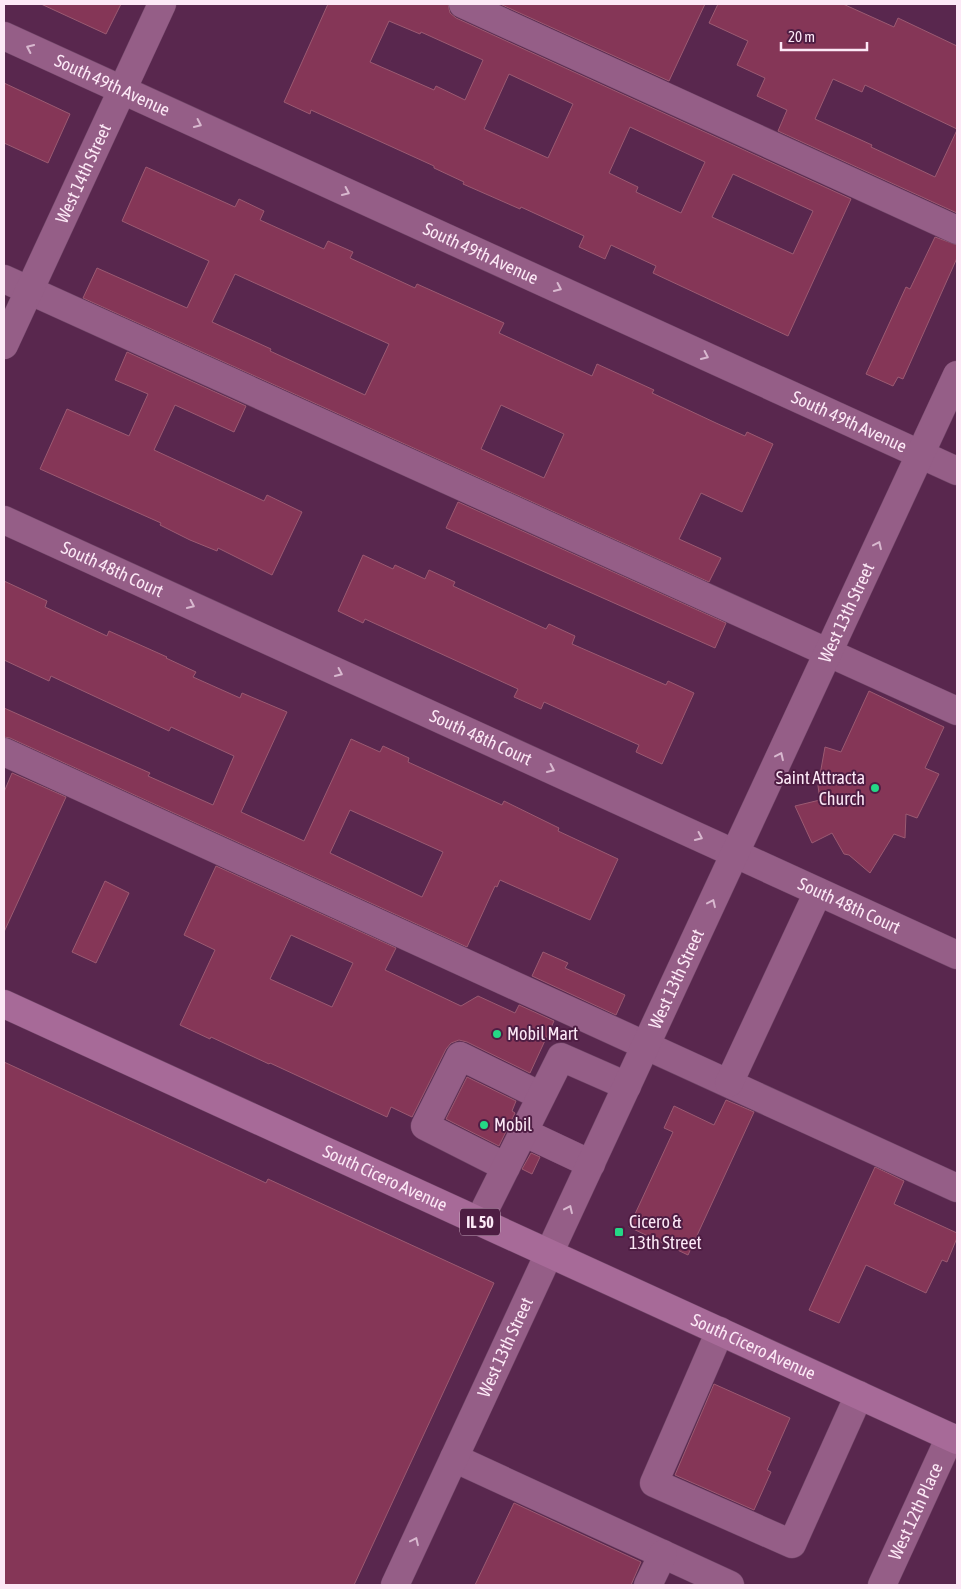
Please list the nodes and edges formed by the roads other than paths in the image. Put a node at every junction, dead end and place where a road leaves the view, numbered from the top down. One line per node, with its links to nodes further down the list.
1 (162, 4): 4 (street, West 14th Street)
2 (463, 4): 5 (street)
3 (4, 36): 4 (street, South 49th Avenue, one-way to 3)
4 (122, 90): 7 (street, West 14th Street); 10 (street, South 49th Avenue, one-way to 10)
5 (957, 230)
6 (4, 279): 7 (street)
7 (29, 291): 8 (street, West 14th Street); 13 (street)
8 (4, 344)
9 (957, 375): 10 (street, West 13th Street)
10 (920, 454): 11 (street, South 49th Avenue); 13 (street, West 13th Street, one-way to 10)
11 (957, 471)
12 (4, 520): 16 (street, South 48th Court, one-way to 16)
13 (828, 652): 14 (street); 16 (street, West 13th Street, one-way to 13)
14 (957, 711)
15 (4, 752): 20 (street)
16 (735, 854): 17 (street, South 48th Court); 20 (street, West 13th Street, one-way to 16)
17 (818, 892): 18 (street, South 48th Court); 21 (street)
18 (957, 955)
19 (4, 1004): 28 (main road, South Cicero Avenue / IL 50)
20 (646, 1046): 21 (street); 22 (street, West 13th Street)
21 (729, 1083): 27 (street)
22 (627, 1086): 23 (street); 25 (street, West 13th Street)
23 (541, 1096): 24 (street); 26 (street)
24 (523, 1132): 25 (street); 26 (street)
25 (591, 1164): 29 (street, West 13th Street, one-way to 25)
26 (506, 1167): 28 (street)
27 (957, 1188)
28 (479, 1221): 29 (main road, South Cicero Avenue / IL 50)
29 (549, 1254): 30 (main road, South Cicero Avenue / IL 50); 33 (street, West 13th Street)
30 (720, 1331): 31 (main road, South Cicero Avenue / IL 50); 31 (street)
31 (859, 1395): 32 (main road, South Cicero Avenue / IL 50)
32 (954, 1438): 38 (street, West 12th Place)
33 (454, 1458): 34 (street); 35 (street, West 13th Street, one-way to 33)
34 (663, 1554): 36 (street); 37 (street)
35 (395, 1585)
36 (648, 1585)
37 (730, 1585)
38 (882, 1585)

